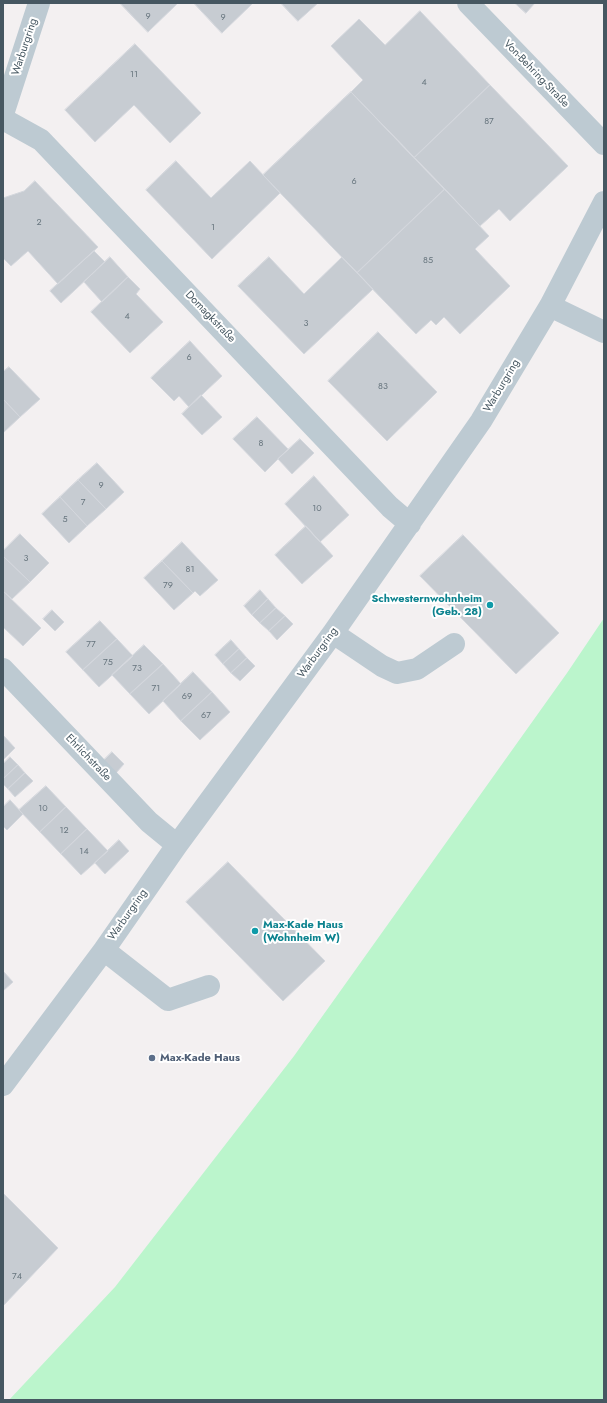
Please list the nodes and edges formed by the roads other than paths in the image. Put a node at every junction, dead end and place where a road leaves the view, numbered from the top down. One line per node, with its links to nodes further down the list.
1 (39, 3): 3 (street, Warburgring)
2 (468, 3): 5 (street, Von-Behring-Straße)
3 (3, 114)
4 (3, 119): 9 (street, Domagkstraße)
5 (604, 144)
6 (604, 202): 7 (street, Warburgring)
7 (550, 306): 8 (street); 9 (street, Warburgring)
8 (604, 332)
9 (410, 524): 10 (street, Warburgring)
10 (333, 633): 11 (street); 13 (street, Warburgring)
11 (454, 644)
12 (3, 669): 13 (street, Ehrlichstraße)
13 (176, 844): 14 (street, Warburgring)
14 (104, 950): 15 (street); 16 (street, Warburgring)
15 (209, 986)
16 (3, 1084)

